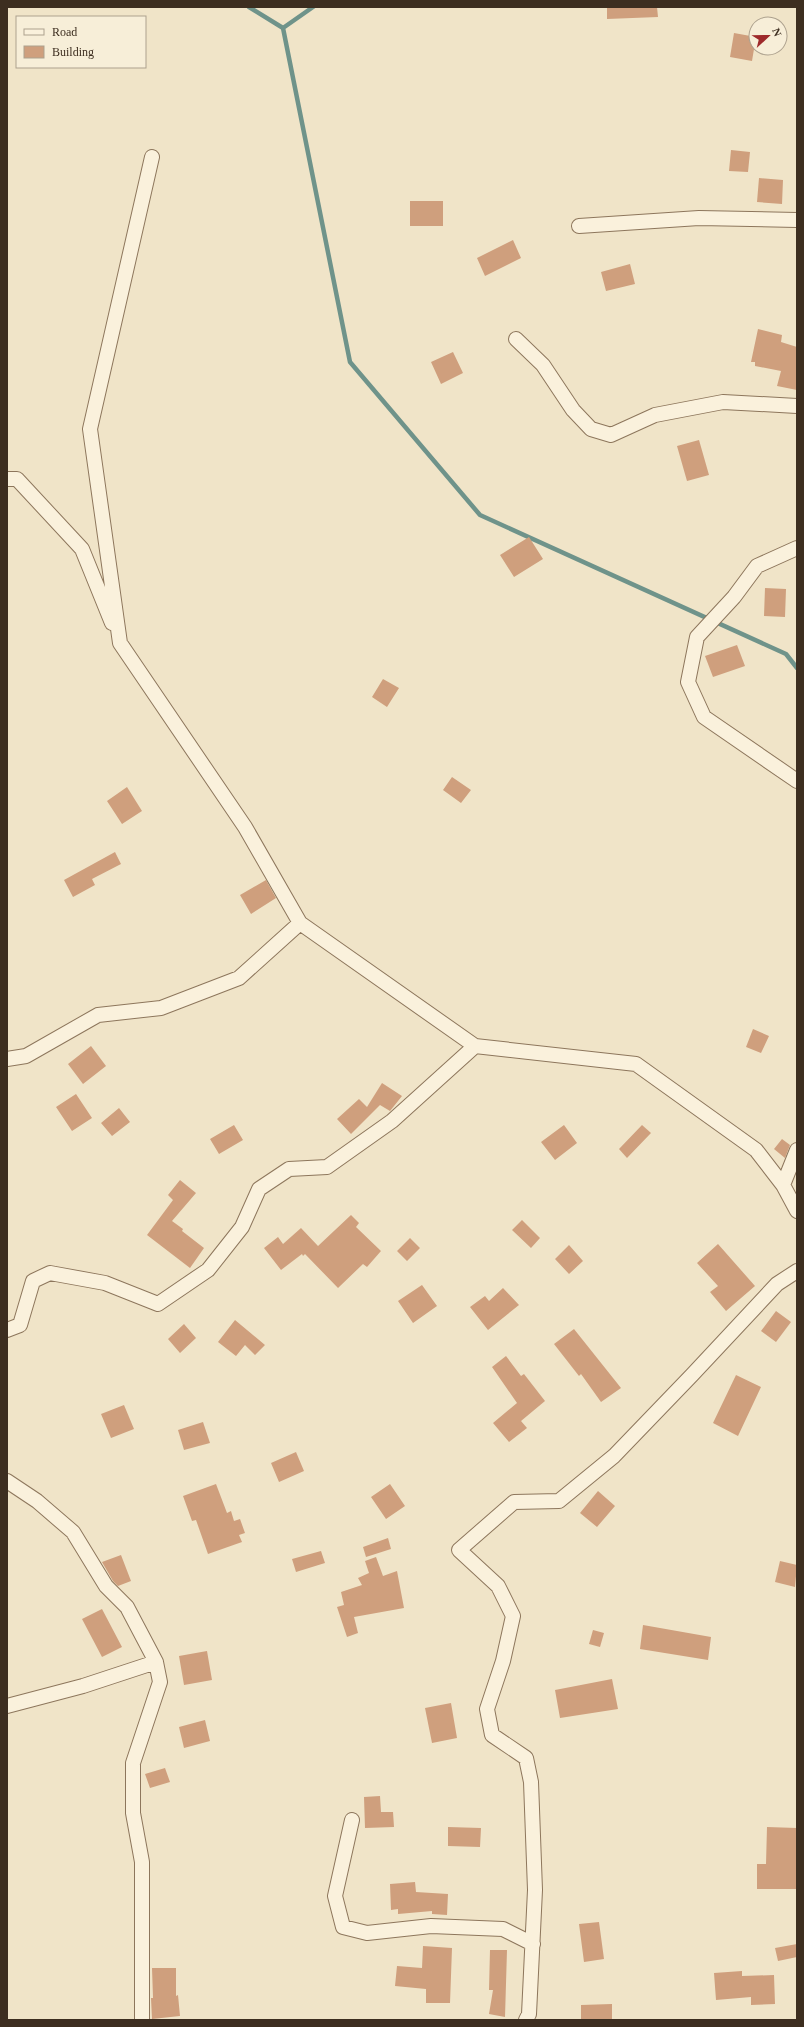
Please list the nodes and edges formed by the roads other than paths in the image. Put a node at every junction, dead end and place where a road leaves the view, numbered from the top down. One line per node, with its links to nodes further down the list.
1 (152, 157): 8 (street)
2 (797, 220): 3 (street)
3 (579, 226)
4 (516, 339): 5 (street)
5 (797, 406)
6 (7, 479): 8 (street)
7 (797, 548): 9 (street)
8 (120, 643): 10 (street)
9 (797, 781)
10 (300, 923): 11 (street); 12 (street)
11 (475, 1046): 14 (street); 17 (street)
12 (7, 1059)
13 (797, 1150): 14 (street)
14 (783, 1185): 15 (street)
15 (797, 1211)
16 (797, 1271): 22 (street)
17 (7, 1330)
18 (7, 1482): 19 (street)
19 (156, 1662): 20 (street); 23 (street)
20 (7, 1706)
21 (352, 1820): 22 (street)
22 (533, 1944): 24 (street)
23 (142, 2020)
24 (526, 2020)

